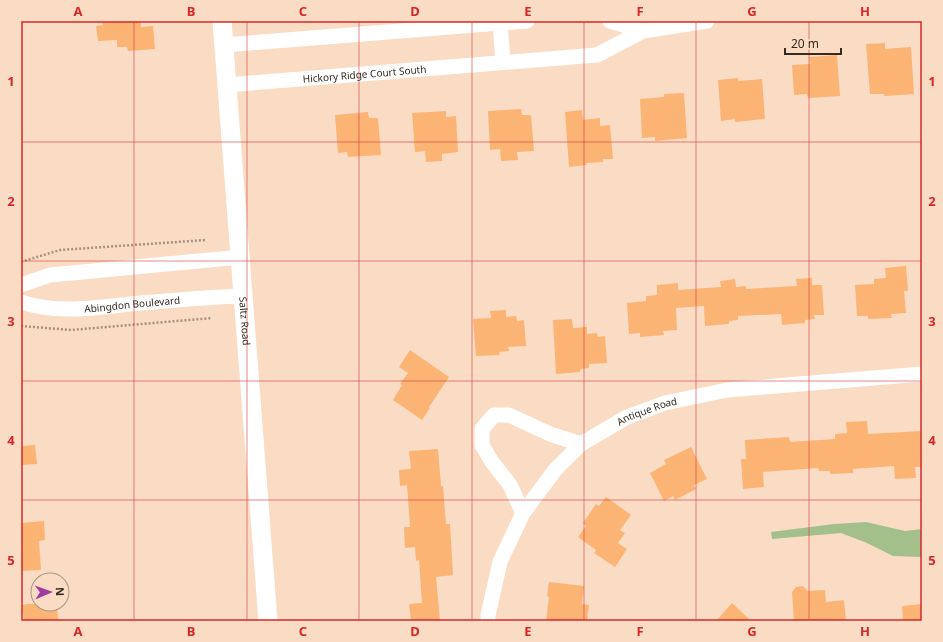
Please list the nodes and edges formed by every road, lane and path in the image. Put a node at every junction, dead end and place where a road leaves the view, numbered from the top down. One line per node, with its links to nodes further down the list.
1 (222, 21): 7 (street, Saltz Road)
2 (527, 21): 5 (street)
3 (610, 21): 6 (street, Hickory Ridge Court South)
4 (707, 21): 6 (street, Hickory Ridge Court South)
5 (500, 23): 7 (street); 8 (street)
6 (644, 31): 8 (street, Hickory Ridge Court South)
7 (224, 45): 9 (street, Saltz Road)
8 (503, 62): 9 (street, Hickory Ridge Court South)
9 (227, 85): 11 (street, Saltz Road)
10 (206, 240): 12 (path)
11 (241, 257): 13 (street); 14 (street, Saltz Road)
12 (21, 262)
13 (21, 285)
14 (243, 296): 15 (street, Abingdon Boulevard); 21 (street, Saltz Road)
15 (21, 302)
16 (212, 318): 17 (path)
17 (21, 326)
18 (922, 374): 19 (street, Antique Road)
19 (582, 444): 20 (street, Antique Road); 20 (street)
20 (523, 513): 22 (street, Antique Road)
21 (268, 621)
22 (488, 621)

